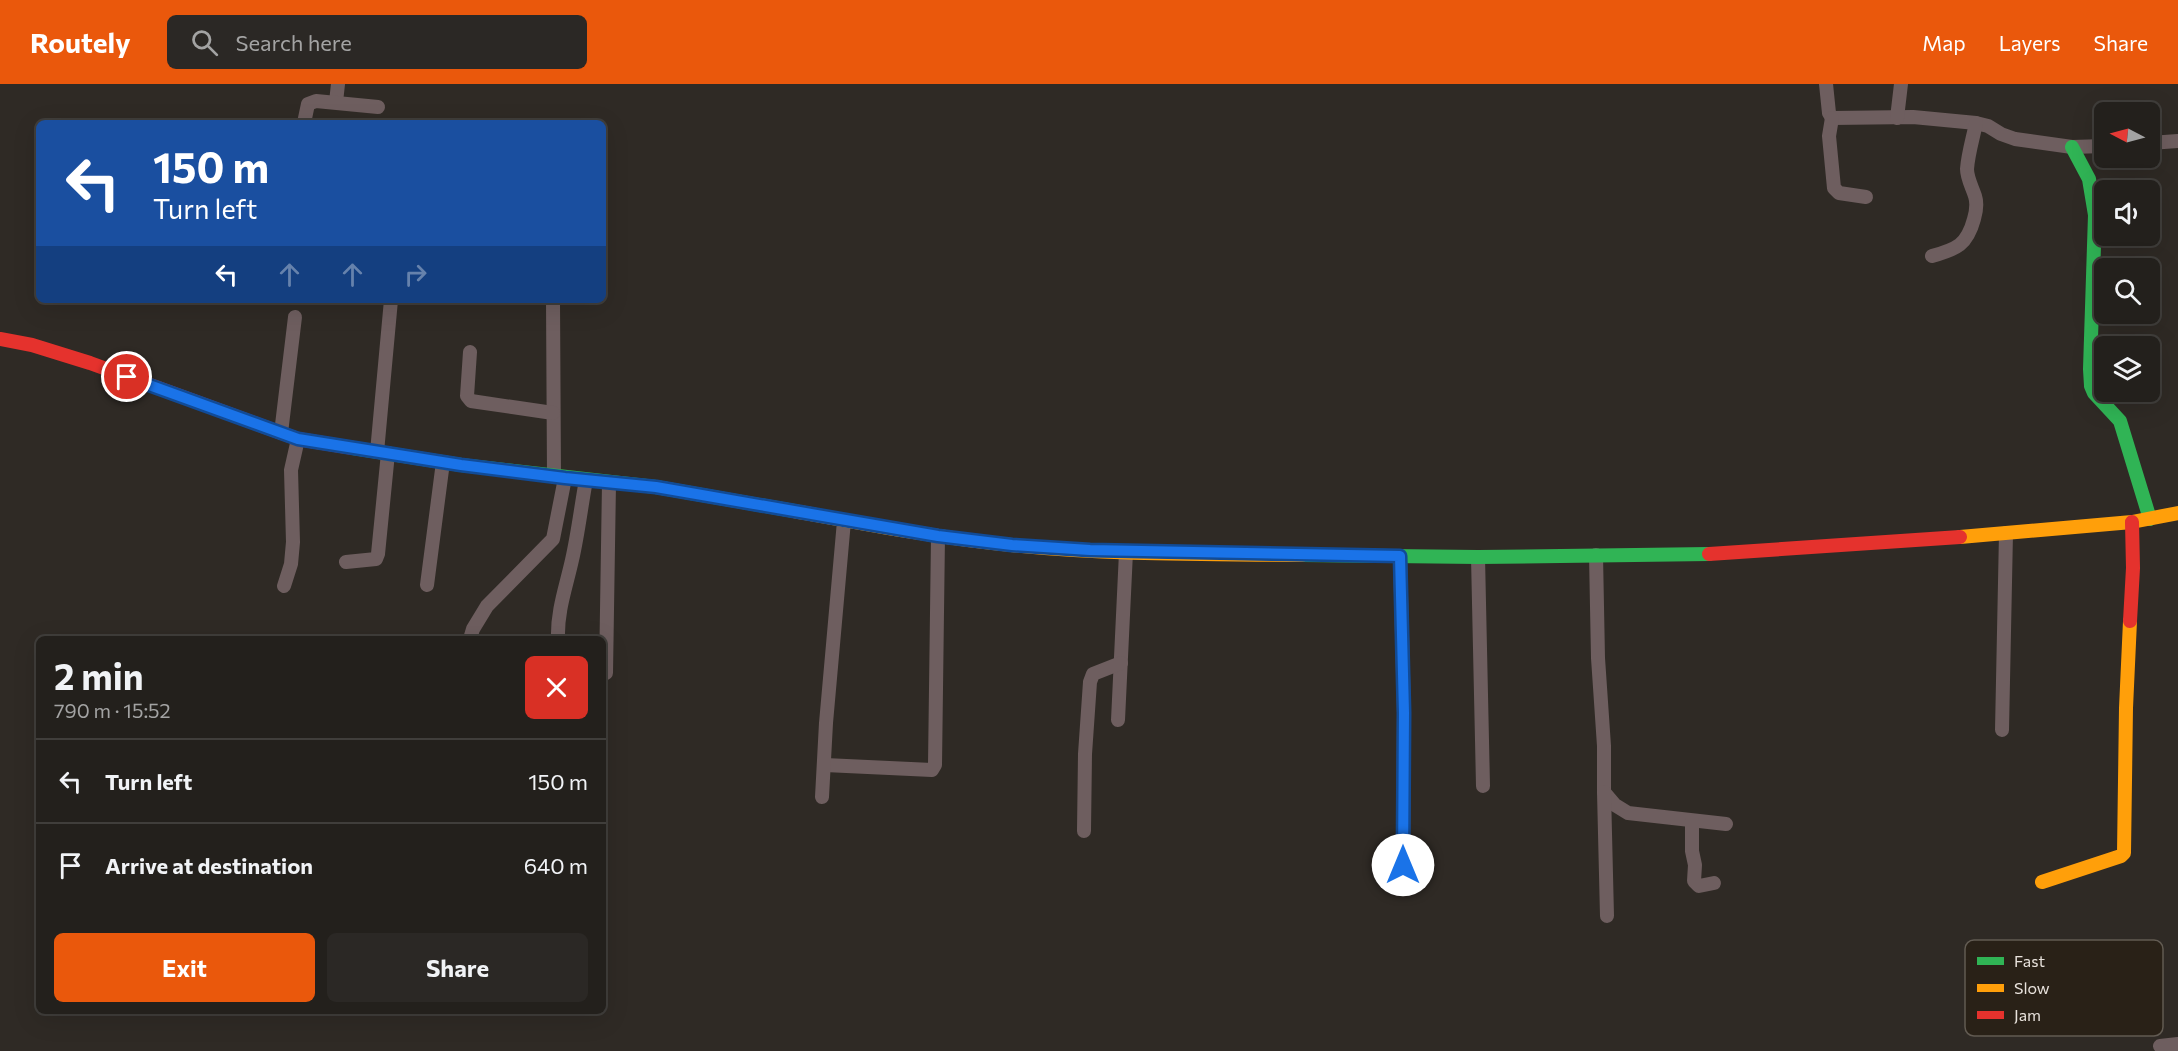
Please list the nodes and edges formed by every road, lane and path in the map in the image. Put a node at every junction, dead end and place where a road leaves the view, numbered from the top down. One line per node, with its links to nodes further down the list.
1 (338, 84): 4 (street)
2 (1826, 84): 6 (street)
3 (1901, 84): 7 (street)
4 (336, 102): 5 (street); 8 (street)
5 (378, 107)
6 (1832, 118): 7 (street); 14 (street)
7 (1897, 118): 9 (street)
8 (305, 120)
9 (1976, 123): 13 (street); 15 (street)
10 (2178, 141): 11 (street)
11 (2160, 142)
12 (2094, 146): 13 (street)
13 (2072, 147): 30 (street)
14 (1866, 197)
15 (1932, 256)
16 (391, 303): 24 (street)
17 (553, 303): 21 (street)
18 (295, 317): 22 (street)
19 (0, 339): 22 (street)
20 (470, 352): 21 (street)
21 (553, 413): 26 (street)
22 (281, 433): 23 (street)
23 (298, 439): 24 (street); 41 (street)
24 (383, 452): 25 (street); 39 (street)
25 (444, 462): 26 (street); 40 (street)
26 (559, 478): 27 (street); 42 (street)
27 (586, 480): 28 (street); 43 (street)
28 (609, 483): 31 (street); 45 (street)
29 (2178, 513): 30 (street)
30 (2150, 519): 32 (street)
31 (844, 521): 34 (street); 48 (street)
32 (2133, 522): 33 (street); 56 (street)
33 (2006, 533): 36 (street); 47 (street)
34 (938, 536): 35 (street); 48 (street)
35 (1126, 552): 37 (street); 44 (street)
36 (1596, 555): 38 (street); 50 (street)
37 (1400, 556): 38 (street); 55 (street)
38 (1478, 557): 49 (street)
39 (346, 562)
40 (427, 585)
41 (284, 586)
42 (471, 636)
43 (558, 636)
44 (1121, 663): 46 (street); 54 (street)
45 (606, 673)
46 (1118, 720)
47 (2002, 730)
48 (825, 765): 51 (street)
49 (1483, 786)
50 (1604, 792): 52 (street); 58 (street)
51 (822, 796)
52 (1692, 820): 53 (street); 57 (street)
53 (1726, 824)
54 (1084, 831)
55 (1403, 865)
56 (2042, 882)
57 (1714, 883)
58 (1607, 916)
59 (2178, 1044): 60 (street)
60 (2160, 1046)

